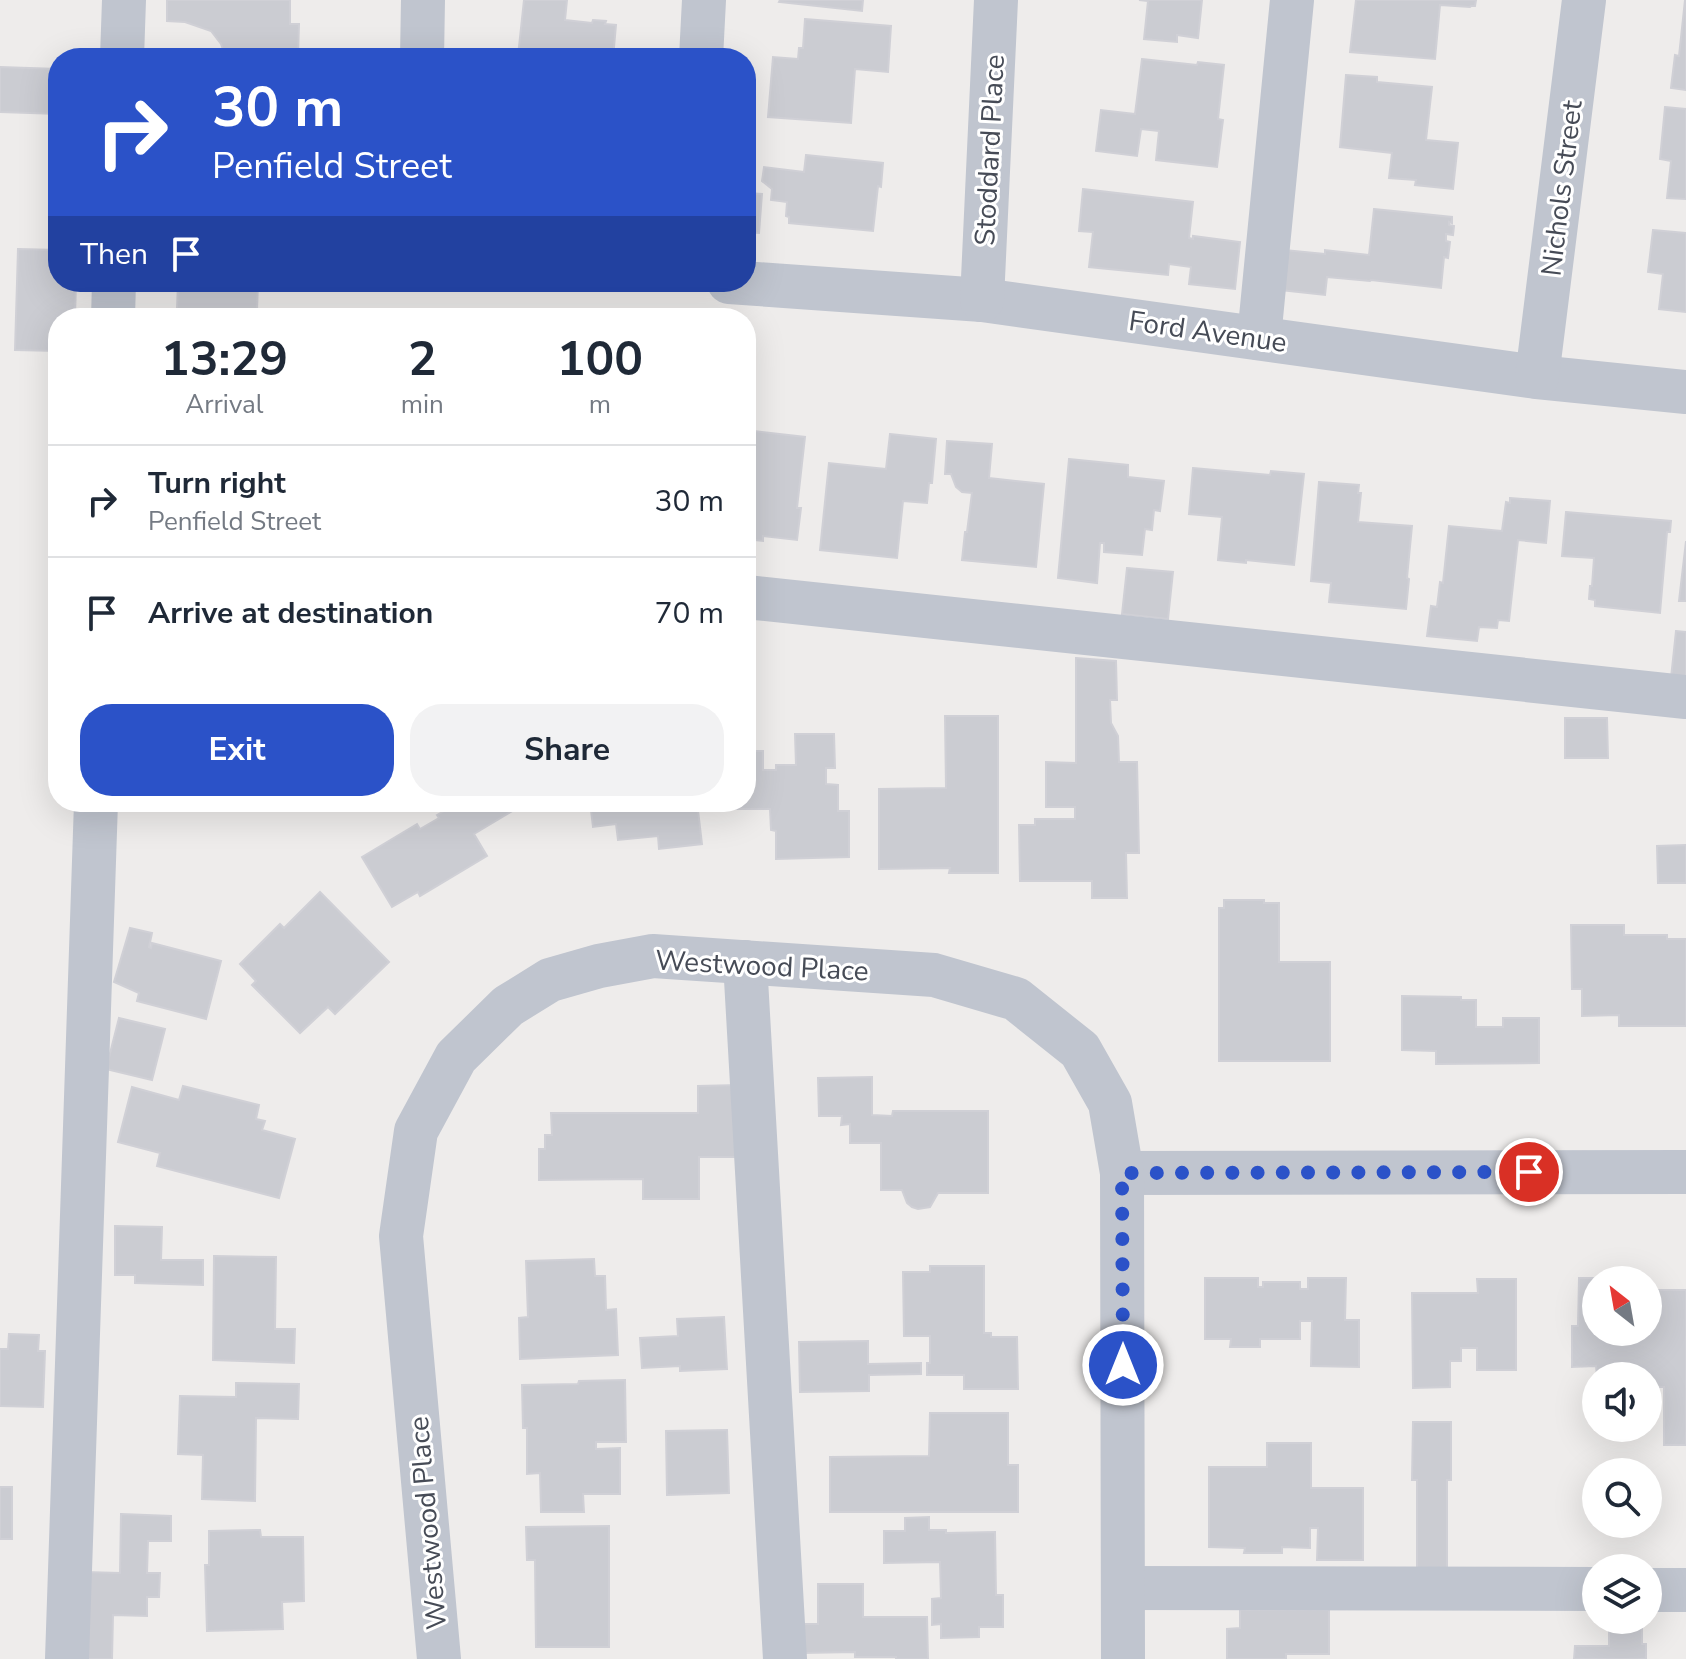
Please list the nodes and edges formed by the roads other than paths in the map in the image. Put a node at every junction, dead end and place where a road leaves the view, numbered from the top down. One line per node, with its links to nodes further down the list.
1 (124, 0): 7 (street)
2 (423, 0): 8 (street)
3 (704, 0): 9 (street)
4 (996, 0): 11 (street, Stoddard Place)
5 (1292, 0): 12 (street)
6 (1584, 0): 13 (street, Nichols Street)
7 (122, 48)
8 (422, 48)
9 (702, 48)
10 (756, 284): 11 (street, Ford Avenue)
11 (982, 300): 12 (street, Ford Avenue)
12 (1259, 338): 13 (street, Ford Avenue)
13 (1537, 377): 14 (street, Ford Avenue)
14 (1686, 392)
15 (756, 598): 16 (street)
16 (1686, 697)
17 (96, 812): 25 (street)
18 (745, 962): 20 (street, Westwood Place); 26 (street, Westwood Place); 27 (street)
19 (1686, 1172): 20 (street)
20 (1122, 1173): 21 (street, Westwood Place)
21 (1123, 1588): 22 (street); 28 (street, Westwood Place)
22 (1582, 1589)
23 (1662, 1590): 24 (street)
24 (1686, 1590)
25 (67, 1659)
26 (439, 1659)
27 (785, 1659)
28 (1123, 1659)

